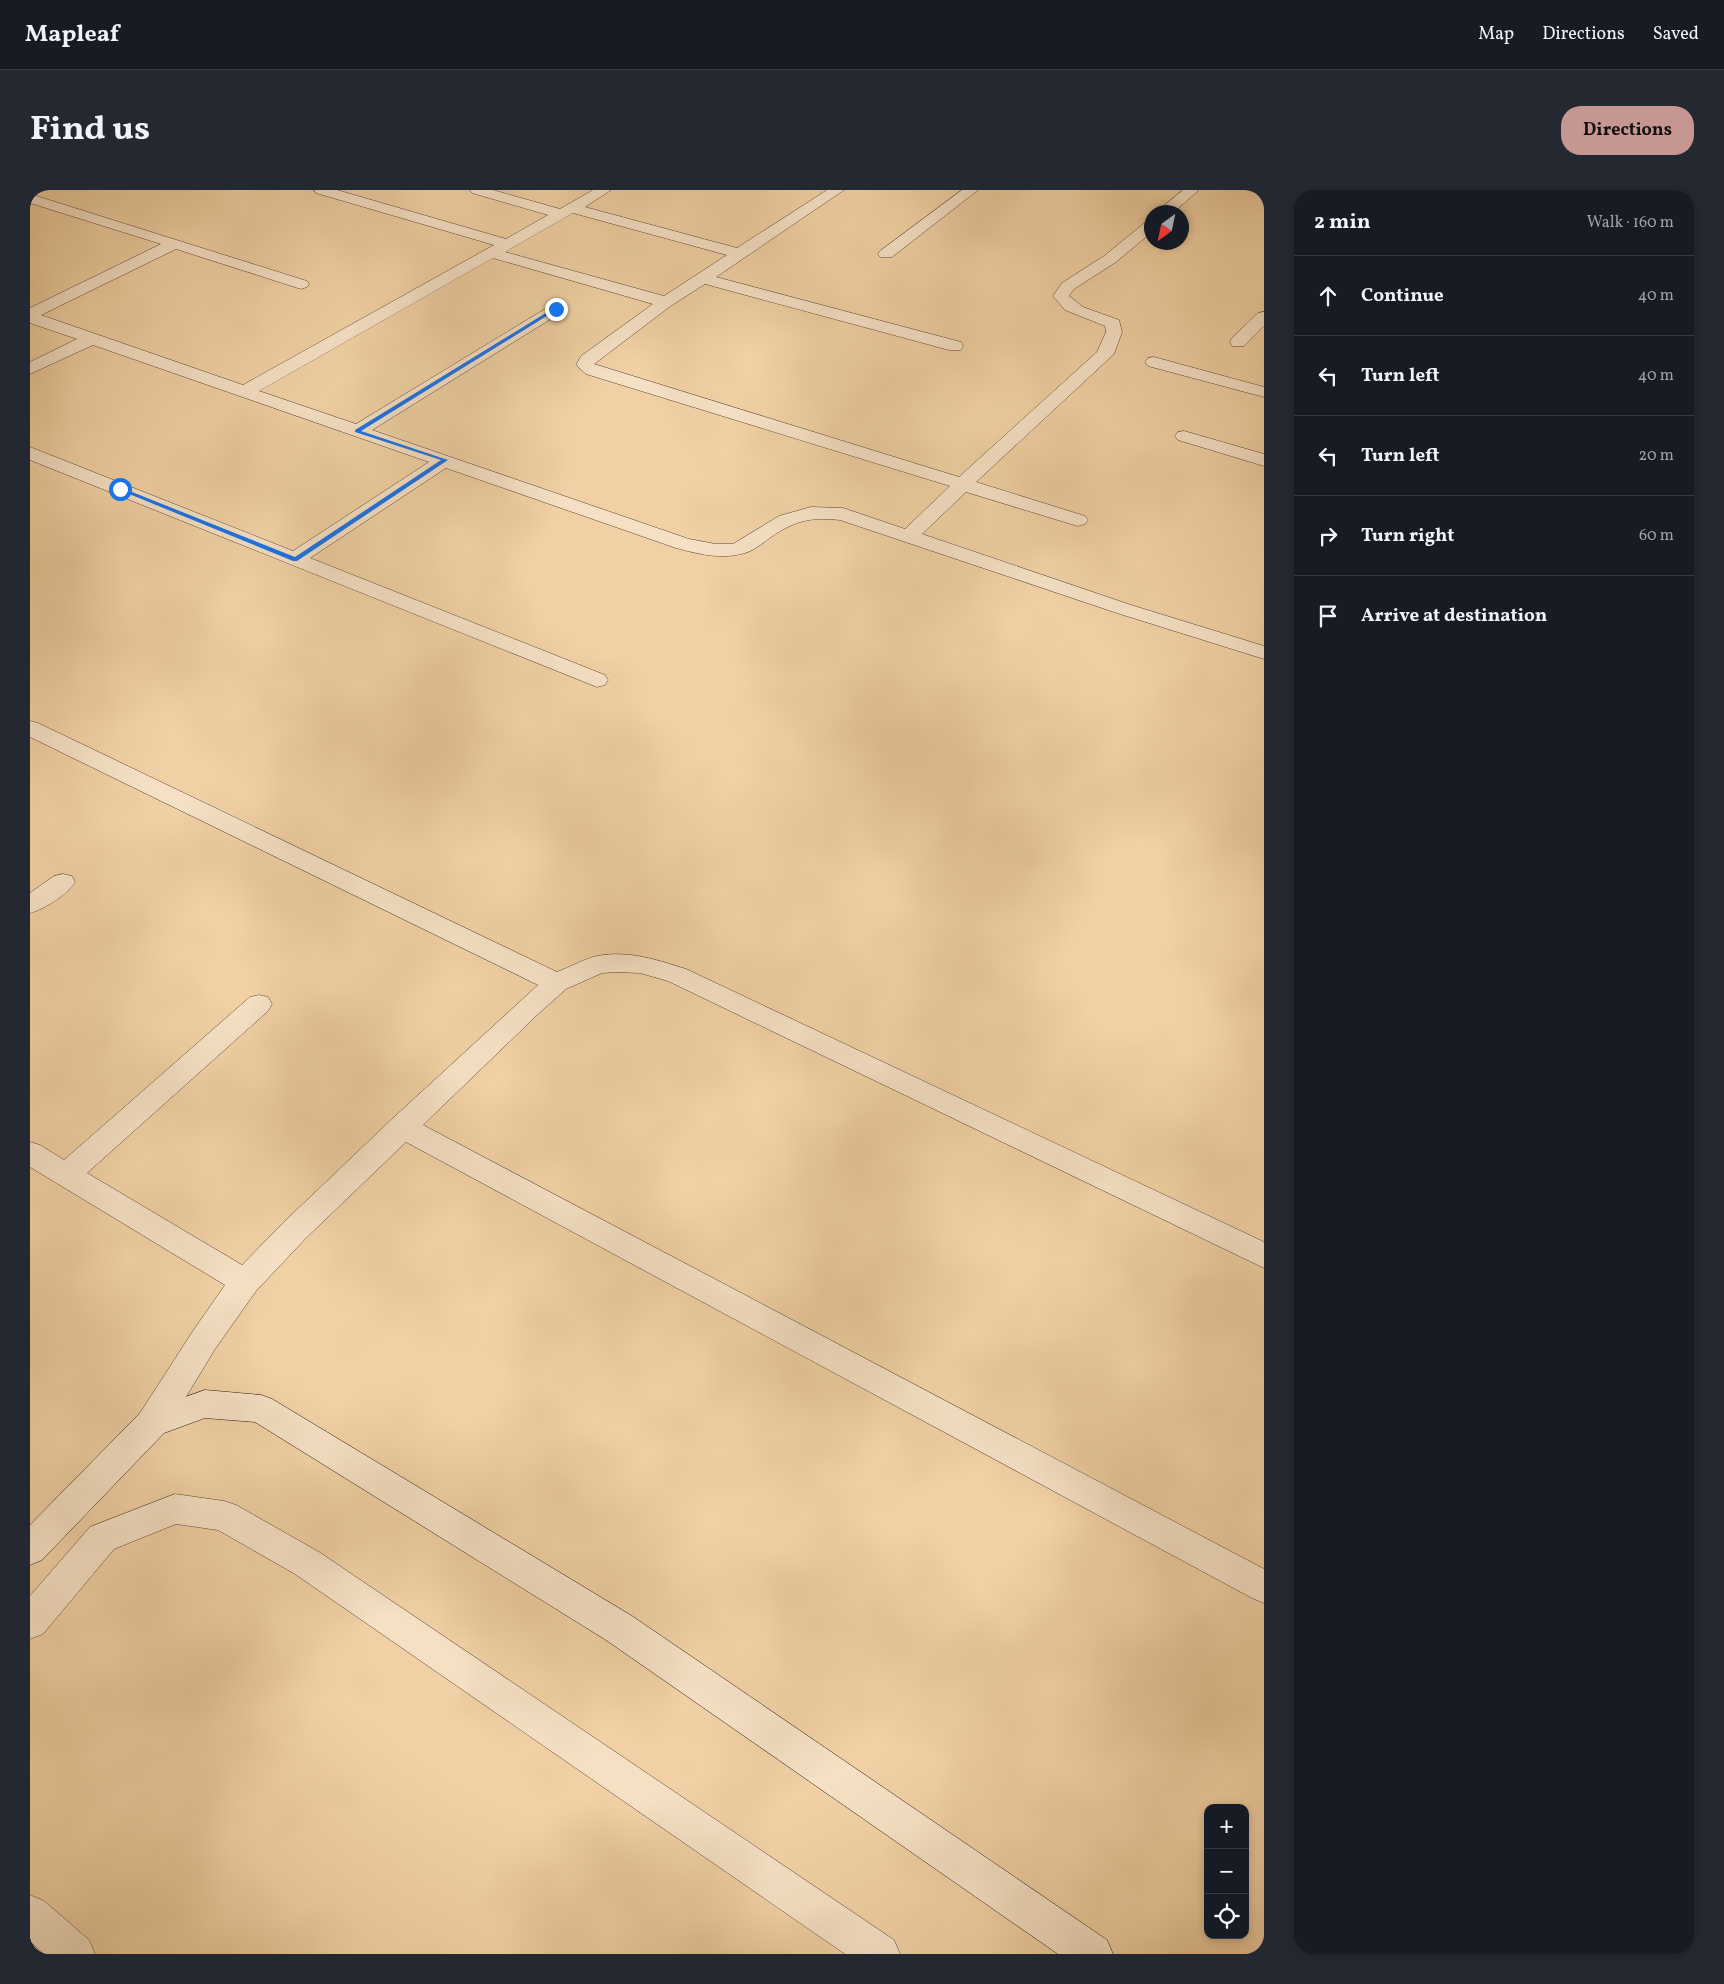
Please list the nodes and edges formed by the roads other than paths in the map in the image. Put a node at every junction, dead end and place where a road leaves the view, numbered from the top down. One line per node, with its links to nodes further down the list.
1 (34, 190): 8 (street)
2 (321, 190): 14 (street)
3 (477, 190): 11 (street)
4 (604, 190): 11 (street)
5 (837, 190): 16 (street)
6 (971, 190): 17 (street)
7 (1192, 190): 10 (street)
8 (30, 192)
9 (30, 198): 13 (street)
10 (1173, 205)
11 (566, 211): 14 (street); 16 (street)
12 (1144, 231): 36 (street)
13 (174, 244): 19 (street); 22 (street)
14 (507, 244): 15 (street)
15 (492, 253): 20 (street); 29 (street)
16 (740, 254): 18 (street)
17 (886, 254)
18 (703, 278): 20 (street); 26 (street)
19 (301, 284)
20 (666, 302): 36 (street)
21 (556, 309): 31 (street)
22 (30, 315): 24 (street)
23 (1264, 317): 25 (street)
24 (93, 338): 28 (street); 29 (street)
25 (1238, 342)
26 (955, 346)
27 (1154, 362): 30 (street)
28 (30, 369)
29 (245, 391): 31 (street)
30 (1264, 392)
31 (357, 431): 34 (street)
32 (1184, 436): 35 (street)
33 (30, 453): 39 (street)
34 (445, 460): 38 (street); 39 (street)
35 (1264, 460)
36 (963, 484): 37 (street); 38 (street)
37 (1078, 520)
38 (909, 536): 40 (street)
39 (295, 559): 41 (street)
40 (1264, 653)
41 (597, 680)
42 (30, 728): 45 (street)
43 (62, 882): 44 (street)
44 (30, 905)
45 (557, 982): 47 (street); 50 (street)
46 (259, 1004): 49 (street)
47 (402, 1127): 51 (street); 54 (street)
48 (30, 1154): 49 (street)
49 (66, 1175): 51 (street)
50 (1264, 1256)
51 (245, 1282): 52 (street)
52 (152, 1423): 53 (street); 59 (street)
53 (30, 1549)
54 (1264, 1587)
55 (30, 1622): 58 (street)
56 (30, 1915): 57 (street)
57 (74, 1954)
58 (880, 1954)
59 (1092, 1954)

